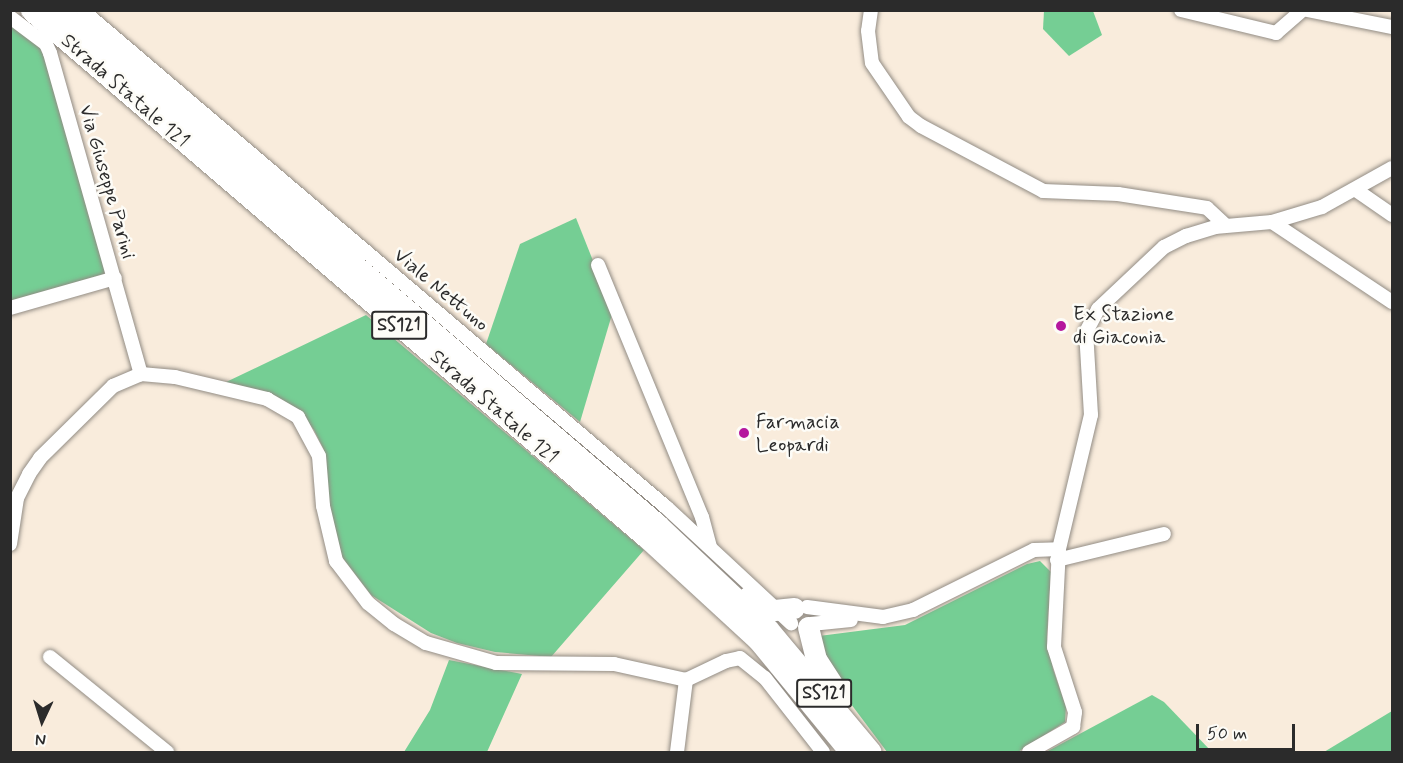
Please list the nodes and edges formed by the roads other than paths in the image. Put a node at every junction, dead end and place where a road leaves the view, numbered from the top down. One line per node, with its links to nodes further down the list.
1 (31, 10): 23 (main road, Strada Statale 121 / SS121)
2 (57, 10): 23 (main road, Strada Statale 121 / SS121)
3 (82, 10): 21 (street, Viale Nettuno)
4 (871, 10): 13 (street)
5 (1181, 10): 6 (street)
6 (1304, 10): 8 (street)
7 (10, 17): 15 (street, Via Giuseppe Parini)
8 (1392, 27)
9 (1392, 168): 10 (street)
10 (1356, 190): 11 (street); 12 (street)
11 (1392, 215)
12 (1272, 222): 13 (street); 16 (street)
13 (1225, 225): 22 (street)
14 (598, 265): 21 (street)
15 (115, 278): 17 (street); 18 (street, Via Giuseppe Parini)
16 (1392, 302)
17 (10, 308)
18 (141, 374): 20 (street); 25 (street)
19 (1164, 534): 22 (street)
20 (10, 544)
21 (710, 546): 23 (street, Viale Nettuno)
22 (1058, 555): 23 (street); 32 (street)
23 (789, 619): 29 (main road, SS121); 30 (main road, SS121); 31 (main road)
24 (50, 657): 26 (street)
25 (686, 681): 27 (street); 28 (street)
26 (167, 753)
27 (677, 753)
28 (823, 753)
29 (850, 753)
30 (871, 753)
31 (876, 753)
32 (1029, 753)

